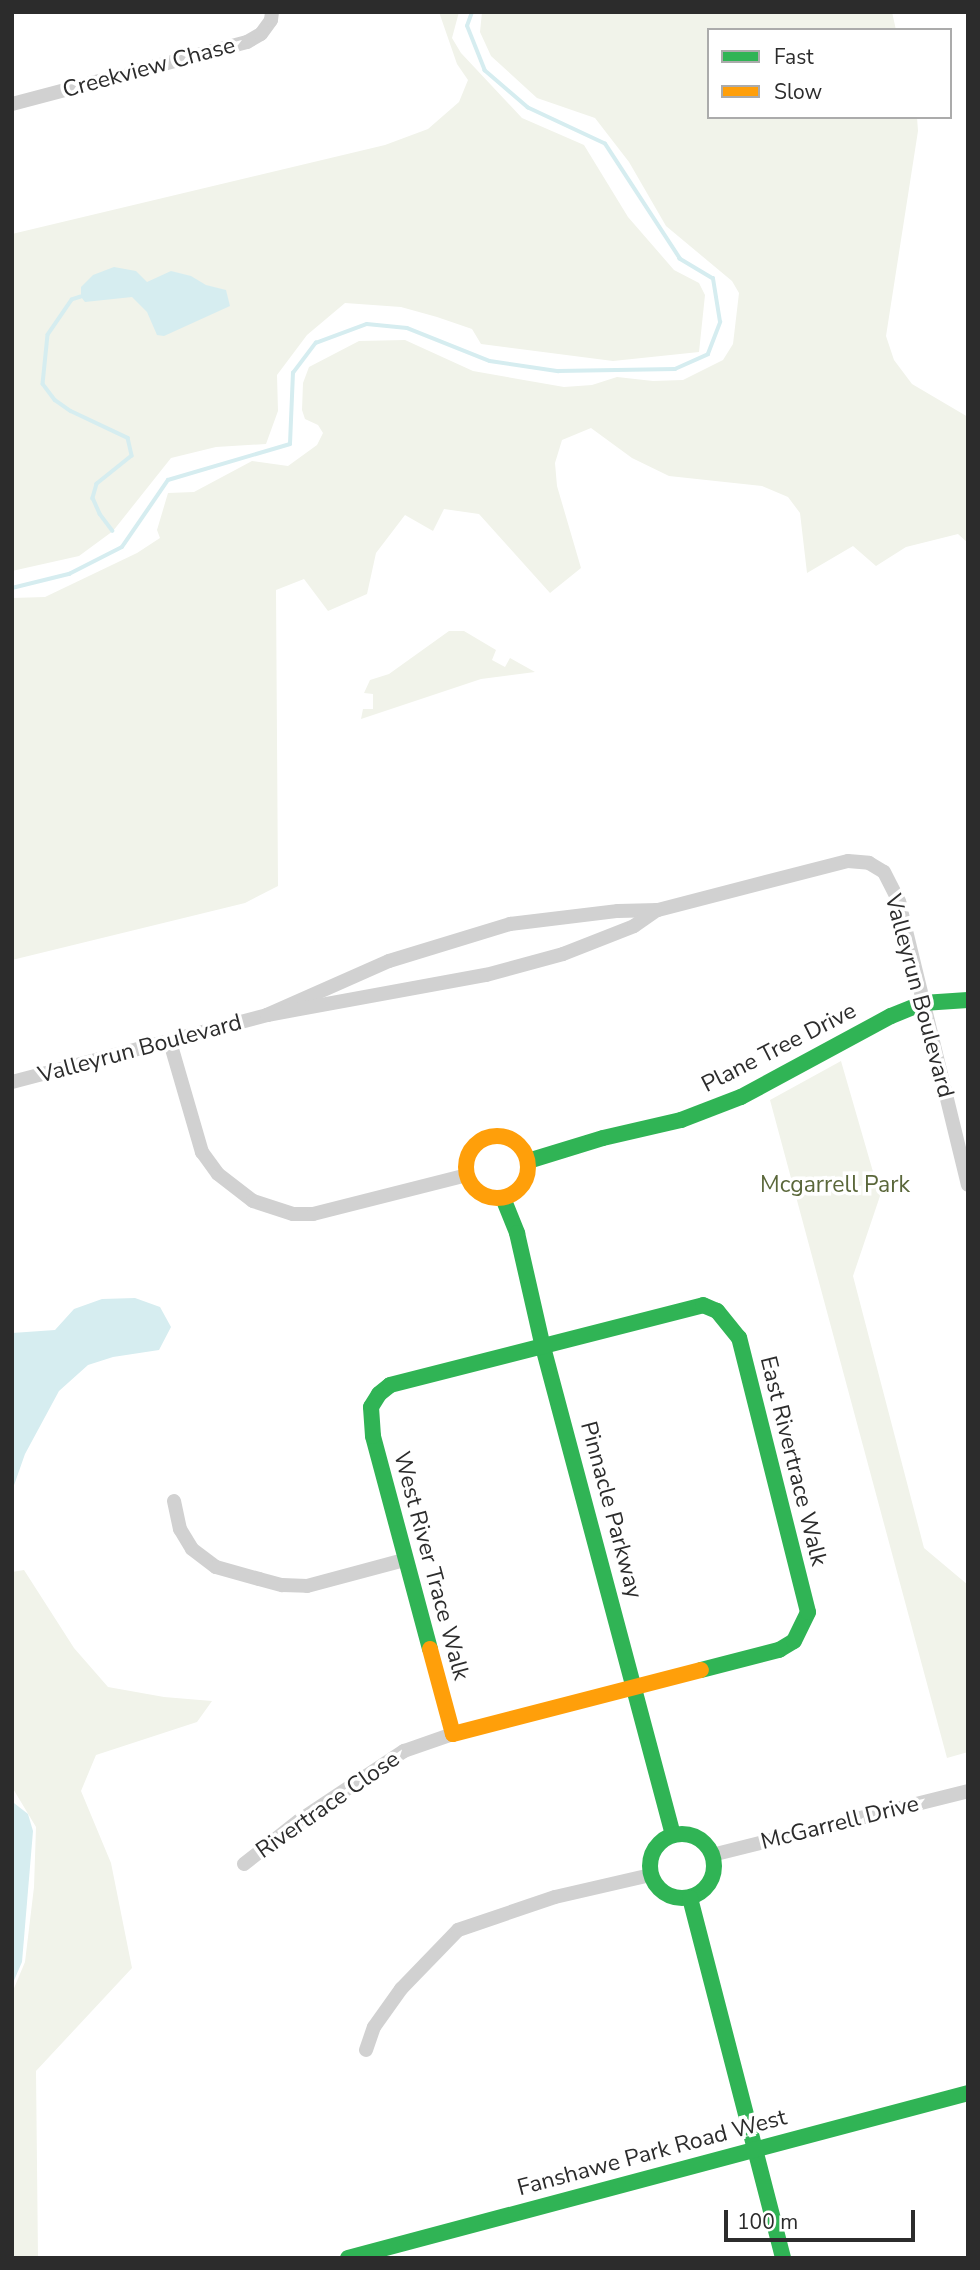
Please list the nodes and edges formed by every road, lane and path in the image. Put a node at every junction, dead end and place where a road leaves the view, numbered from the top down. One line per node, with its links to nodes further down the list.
1 (272, 12): 2 (street, Creekview Chase)
2 (12, 104)
3 (658, 909): 5 (street, Valleyrun Boulevard); 6 (street, Valleyrun Boulevard); 6 (street, Valleyrun Boulevard)
4 (968, 1000): 5 (street, Plane Tree Drive)
5 (923, 1003): 9 (street, Plane Tree Drive); 11 (street, Valleyrun Boulevard)
6 (267, 1015): 7 (street, Valleyrun Boulevard)
7 (170, 1042): 8 (street, Valleyrun Boulevard); 10 (street)
8 (12, 1082)
9 (528, 1161): 10 (street); 12 (street)
10 (467, 1175): 12 (street)
11 (968, 1185)
12 (503, 1198): 13 (street, Pinnacle Parkway)
13 (543, 1347): 15 (street, West River Trace Walk); 16 (street, Pinnacle Parkway); 16 (street, East Rivertrace Walk)
14 (174, 1501): 15 (street)
15 (404, 1560): 17 (street, West River Trace Walk)
16 (636, 1686): 17 (street); 19 (street, Pinnacle Parkway)
17 (453, 1734): 21 (street, Rivertrace Close)
18 (968, 1791): 20 (street, McGarrell Drive)
19 (673, 1835): 20 (street); 22 (street)
20 (712, 1855): 23 (street)
21 (244, 1864)
22 (650, 1875): 23 (street); 24 (street)
23 (690, 1898): 26 (street)
24 (366, 2050)
25 (968, 2093): 26 (street, Fanshawe Park Road West)
26 (755, 2149): 27 (street, Fanshawe Park Road West); 28 (street)
27 (348, 2258)
28 (783, 2258)

